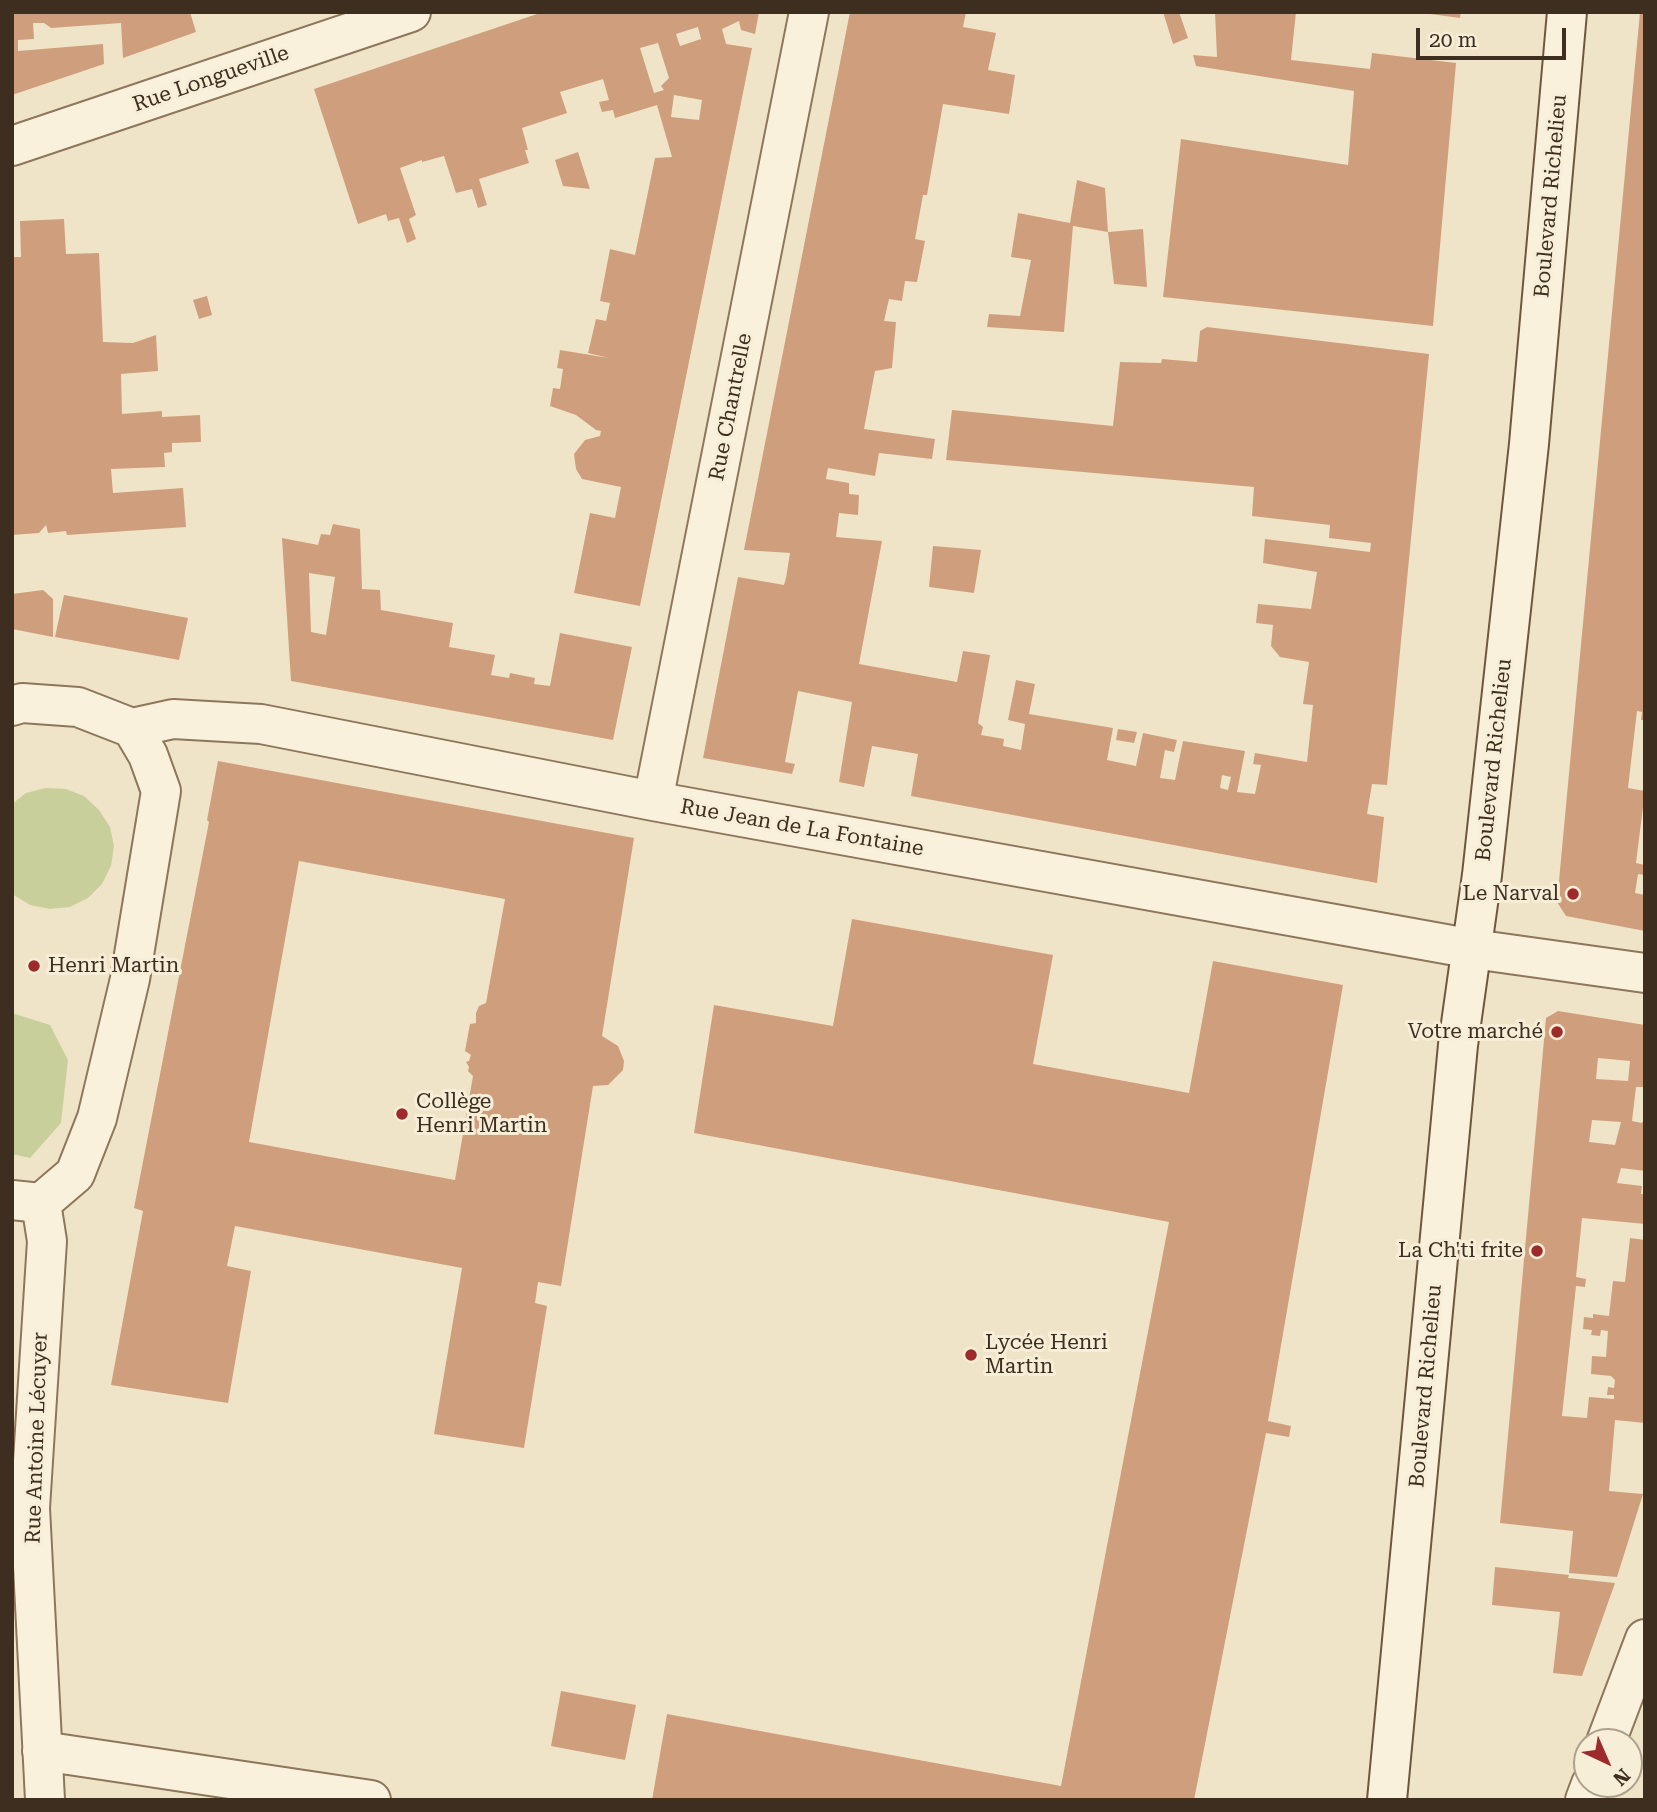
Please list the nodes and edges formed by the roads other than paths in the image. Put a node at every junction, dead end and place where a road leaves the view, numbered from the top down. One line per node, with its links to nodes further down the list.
1 (411, 12): 4 (street, Rue Longueville)
2 (809, 12): 7 (street, Rue Chantrelle)
3 (1567, 12): 8 (street, Boulevard Richelieu)
4 (12, 146)
5 (12, 706): 6 (street)
6 (131, 728): 7 (street, Rue Jean de La Fontaine); 10 (street)
7 (653, 802): 8 (street, Rue Jean de La Fontaine)
8 (1473, 949): 9 (street, Rue Jean de La Fontaine); 16 (street, Boulevard Richelieu)
9 (1645, 973)
10 (27, 1202): 13 (street, Rue Antoine Lécuyer)
11 (1645, 1639): 12 (street)
12 (1611, 1728)
13 (42, 1751): 14 (street, Rue Antoine Lécuyer); 15 (street)
14 (45, 1800)
15 (370, 1800)
16 (1388, 1800)

